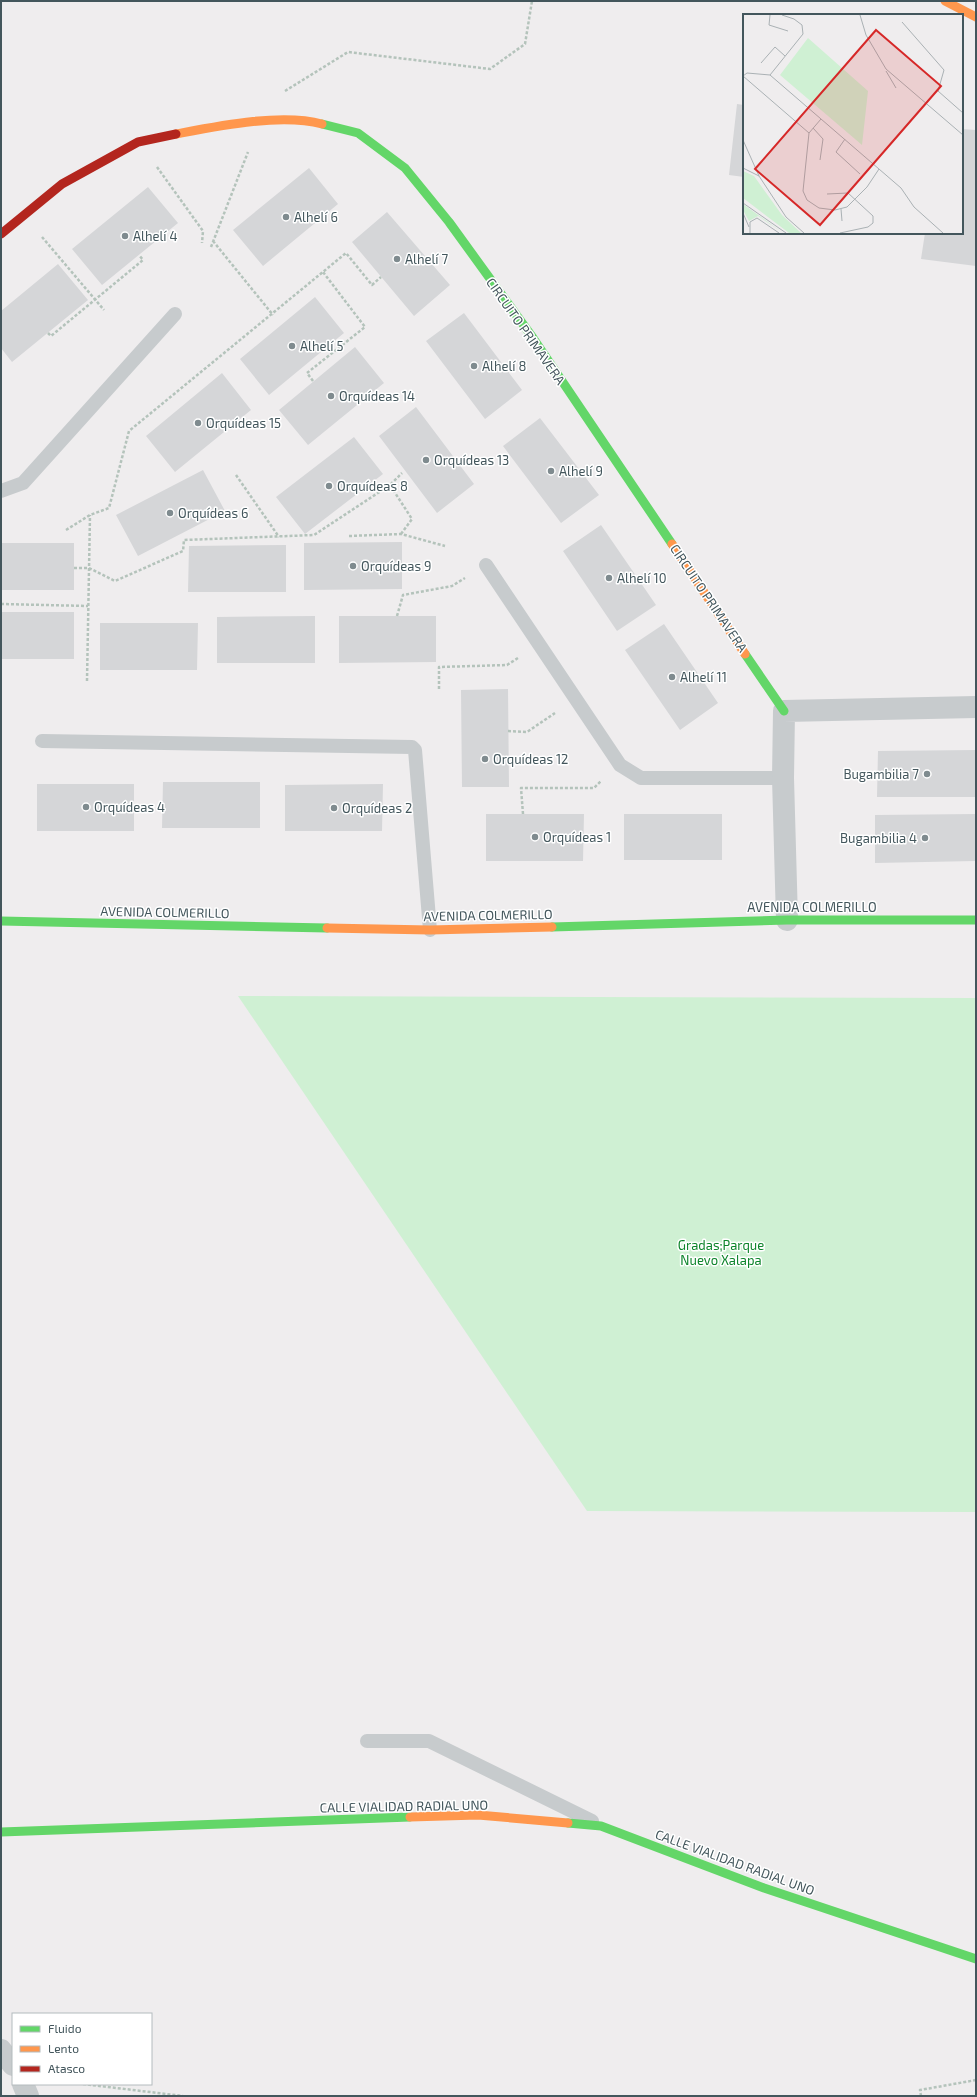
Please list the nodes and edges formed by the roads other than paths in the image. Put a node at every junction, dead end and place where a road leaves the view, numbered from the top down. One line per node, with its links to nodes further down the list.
1 (945, 1): 2 (street)
2 (976, 17)
3 (1, 234): 8 (street, CIRCUITO PRIMAVERA)
4 (175, 314): 5 (lane)
5 (1, 491)
6 (486, 565): 10 (lane)
7 (976, 707): 8 (street)
8 (784, 711): 10 (street)
9 (42, 741): 14 (lane)
10 (783, 778): 11 (street)
11 (787, 920): 12 (street, AVENIDA COLMERILLO); 14 (street, AVENIDA COLMERILLO)
12 (976, 920)
13 (1, 922): 14 (street, AVENIDA COLMERILLO)
14 (430, 930)
15 (367, 1741): 16 (lane)
16 (601, 1826): 17 (street, CALLE VIALIDAD RADIAL UNO); 18 (street, CALLE VIALIDAD RADIAL UNO)
17 (1, 1832)
18 (976, 1959)
19 (1, 2050): 20 (street)
20 (12, 2064)
21 (23, 2085): 22 (street)
22 (28, 2096)

